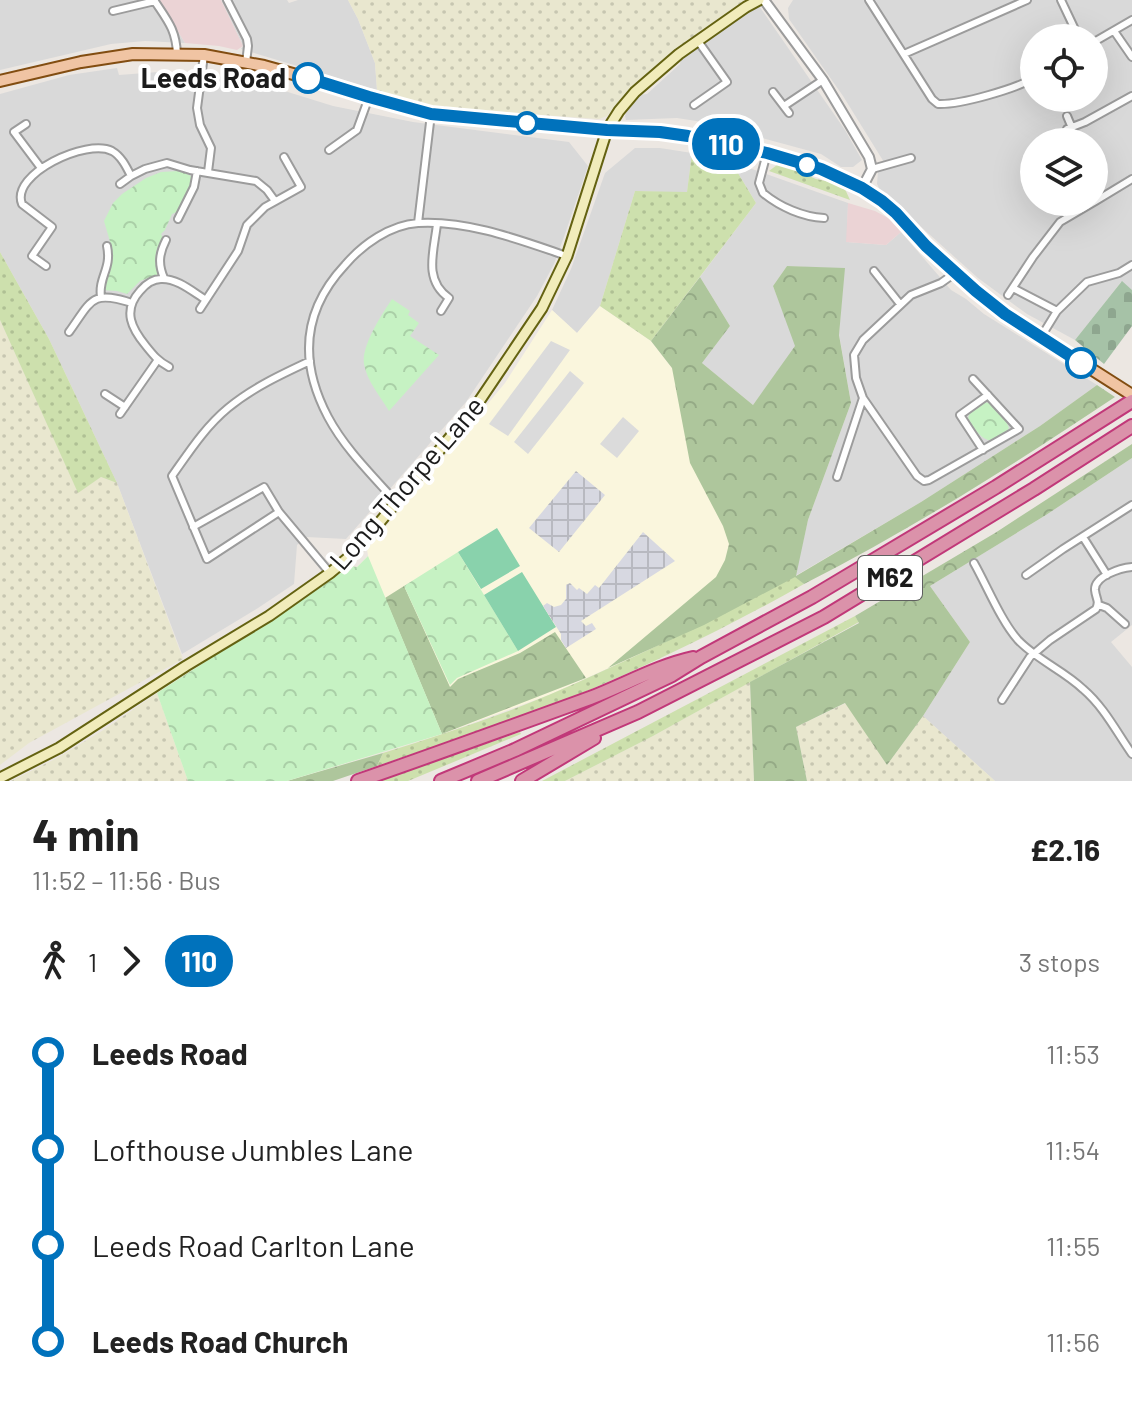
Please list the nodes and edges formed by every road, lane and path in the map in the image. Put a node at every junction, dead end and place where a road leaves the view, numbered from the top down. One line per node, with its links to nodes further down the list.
1 (227, 0): 17 (street)
2 (762, 0): 12 (main road, Long Thorpe Lane); 18 (street)
3 (869, 0): 14 (street)
4 (1027, 0): 14 (street)
5 (1061, 0): 9 (street)
6 (154, 1): 7 (street); 13 (street)
7 (113, 11)
8 (1132, 20): 10 (street)
9 (1072, 24)
10 (1114, 31): 11 (street); 16 (street)
11 (1108, 34)
12 (698, 41): 24 (street); 30 (main road, Long Thorpe Lane)
13 (177, 54): 15 (main road); 19 (main road)
14 (904, 54): 20 (street)
15 (204, 55): 17 (main road); 38 (street)
16 (1132, 57)
17 (246, 63): 23 (main road)
18 (823, 80): 25 (street); 36 (street)
19 (0, 81)
20 (1020, 86)
21 (773, 92): 25 (street)
22 (1132, 96): 28 (street)
23 (369, 97): 27 (main road); 31 (street)
24 (694, 105)
25 (784, 106): 26 (street)
26 (789, 113)
27 (431, 114): 30 (main road); 48 (street)
28 (1067, 116)
29 (26, 124): 35 (street)
30 (607, 130): 32 (main road); 52 (main road, Long Thorpe Lane)
31 (329, 150)
32 (767, 153): 42 (main road); 46 (street)
33 (284, 157): 44 (street)
34 (911, 158): 36 (street)
35 (41, 168): 39 (street); 54 (street)
36 (872, 169): 42 (street)
37 (197, 171): 38 (street); 39 (street); 47 (street)
38 (208, 172): 44 (street)
39 (131, 176): 41 (street)
40 (1130, 183): 43 (street)
41 (120, 184)
42 (862, 188): 56 (main road)
43 (1108, 195)
44 (275, 201): 61 (street)
45 (1070, 216): 58 (street)
46 (824, 218)
47 (178, 219)
48 (418, 223): 49 (street); 70 (street)
49 (437, 224): 52 (street); 65 (street)
50 (166, 240): 57 (street)
51 (107, 246): 60 (street)
52 (567, 256): 83 (main road, Long Thorpe Lane)
53 (1132, 265): 66 (street)
54 (46, 266)
55 (874, 271): 63 (street)
56 (955, 273): 63 (street); 68 (main road)
57 (164, 278): 61 (street); 62 (street)
58 (1013, 288): 59 (street); 66 (street)
59 (1008, 295)
60 (101, 297): 62 (street); 67 (street)
61 (206, 300): 64 (street)
62 (132, 303): 69 (street)
63 (900, 304): 76 (street)
64 (200, 309)
65 (441, 311)
66 (1057, 311): 68 (street)
67 (69, 332)
68 (1041, 337): 75 (main road)
69 (157, 361): 71 (street); 78 (street)
70 (310, 361): 83 (street); 86 (street)
71 (169, 367)
72 (973, 379): 74 (street)
73 (105, 394): 78 (street)
74 (988, 395): 81 (street); 81 (street)
75 (1132, 395)
76 (863, 398): 81 (street); 82 (street)
77 (1132, 401): 96 (highway, M62)
78 (125, 407): 79 (street)
79 (120, 414)
80 (1132, 426): 98 (highway, M62)
81 (983, 450)
82 (837, 477)
83 (397, 503): 90 (main road, Long Thorpe Lane)
84 (1132, 505): 87 (street)
85 (279, 512): 86 (street); 86 (street); 90 (street)
86 (193, 527)
87 (1083, 537): 91 (street); 92 (street)
88 (974, 563): 95 (street)
89 (1132, 567): 92 (street)
90 (330, 573): 100 (main road, Long Thorpe Lane)
91 (1026, 575)
92 (1107, 575): 93 (street)
93 (1099, 605): 94 (street); 95 (street)
94 (1125, 624)
95 (1034, 654): 97 (street); 99 (street)
96 (701, 657): 101 (highway); 102 (highway, M62)
97 (1002, 700)
98 (638, 712): 103 (highway, M62); 104 (highway, M62)
99 (1132, 754)
100 (0, 778)
101 (358, 781)
102 (441, 781)
103 (478, 781)
104 (522, 781)

